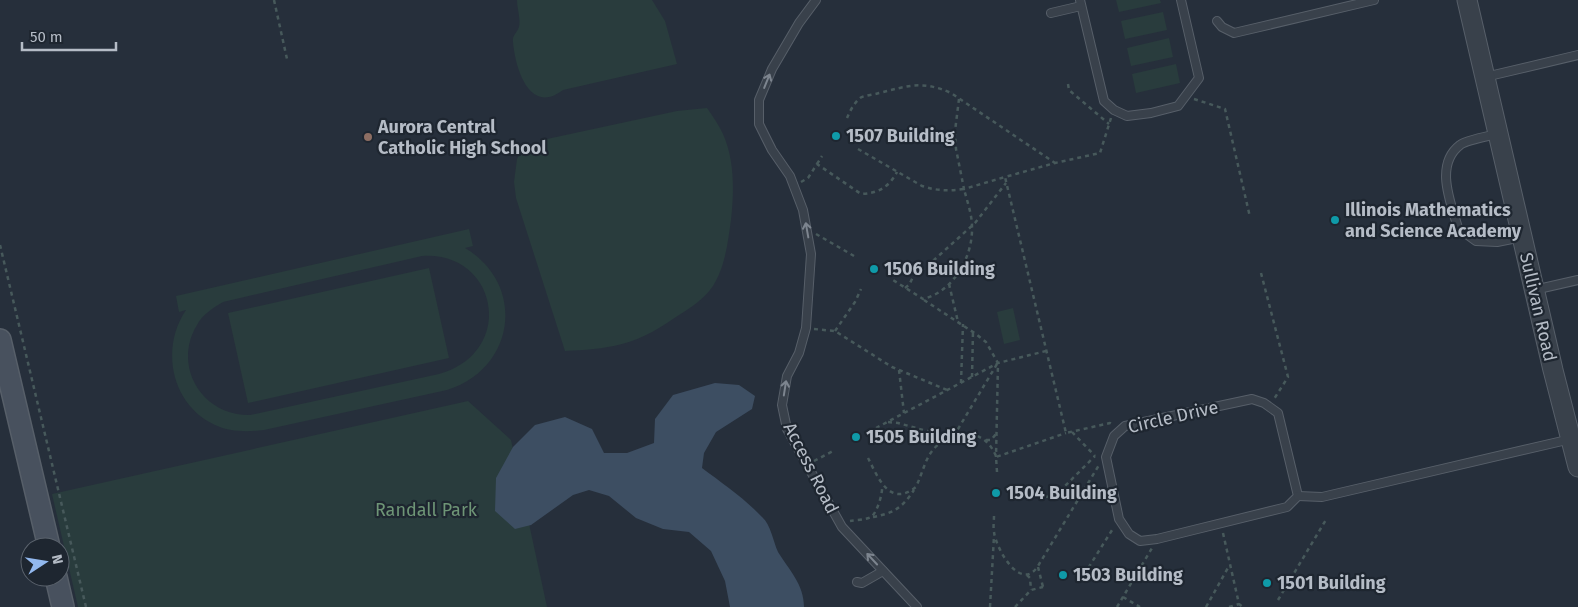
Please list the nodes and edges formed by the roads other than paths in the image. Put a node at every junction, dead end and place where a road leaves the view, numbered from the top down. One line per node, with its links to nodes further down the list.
1 (816, 0): 19 (lane, Access Road, one-way to 1)
2 (1181, 0): 5 (lane)
3 (1374, 0): 7 (lane)
4 (1466, 0): 9 (street, Sullivan Road)
5 (1081, 3): 6 (lane)
6 (1051, 13)
7 (1217, 21)
8 (1578, 55): 9 (lane)
9 (1484, 77): 10 (street, Sullivan Road)
10 (1497, 134): 11 (street, Sullivan Road); 11 (lane)
11 (1522, 237): 13 (street, Sullivan Road)
12 (1578, 280): 13 (lane)
13 (1534, 290): 15 (street, Sullivan Road)
14 (0, 340): 18 (main road)
15 (1571, 439): 16 (street, Sullivan Road); 17 (lane)
16 (1578, 467)
17 (1298, 496): 17 (lane, Circle Drive)
18 (46, 537)
19 (883, 571): 20 (lane); 23 (lane, Access Road)
20 (857, 582)
21 (58, 587): 22 (main road)
22 (63, 607)
23 (917, 607)

